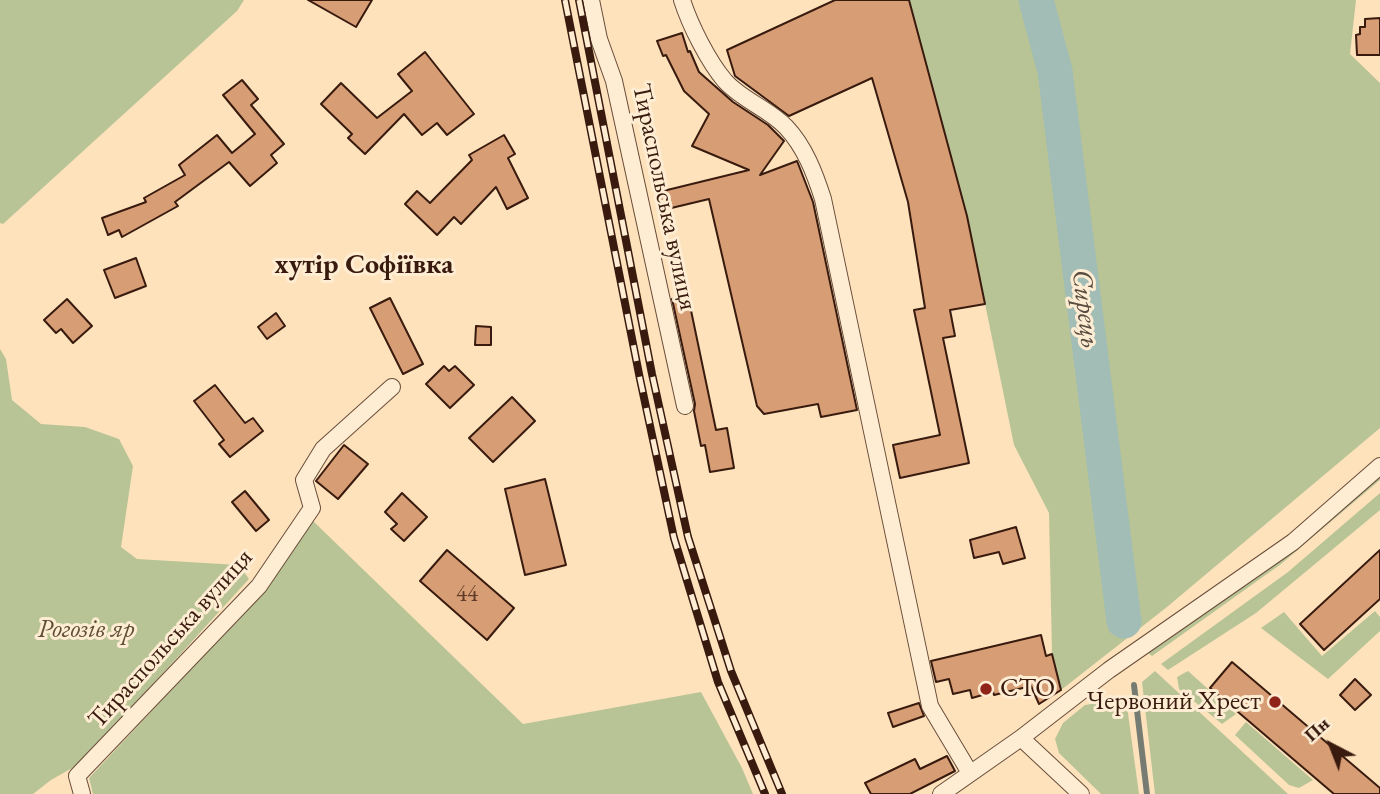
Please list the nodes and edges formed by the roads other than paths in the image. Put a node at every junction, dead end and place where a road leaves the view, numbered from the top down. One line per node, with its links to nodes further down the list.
1 (591, 0): 4 (street, Тираспольська вулиця)
2 (682, 0): 7 (street)
3 (391, 387): 8 (street, Тираспольська вулиця)
4 (685, 406)
5 (1380, 466): 6 (street)
6 (1021, 738): 7 (street); 10 (street)
7 (970, 773): 9 (street)
8 (82, 794)
9 (941, 794)
10 (1081, 794)

